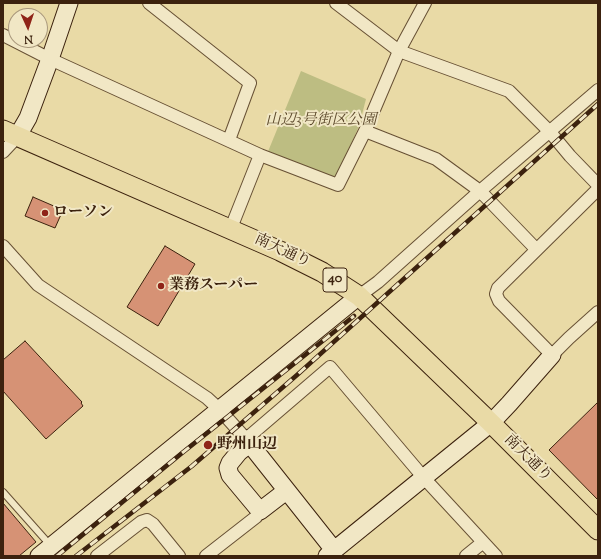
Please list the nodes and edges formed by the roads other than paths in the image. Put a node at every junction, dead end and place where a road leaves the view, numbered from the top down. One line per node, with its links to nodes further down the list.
1 (69, 3): 7 (street)
2 (150, 3): 12 (street)
3 (336, 3): 6 (street)
4 (425, 3): 6 (street)
5 (3, 35): 7 (street)
6 (399, 50): 9 (street); 10 (street)
7 (50, 59): 11 (street); 12 (street)
8 (598, 90): 10 (street)
9 (364, 131): 14 (street); 17 (street)
10 (550, 132): 15 (street); 17 (street)
11 (10, 134): 13 (street); 18 (main road, 南大通り / 40)
12 (229, 140): 14 (street)
13 (3, 152)
14 (260, 155): 18 (street)
15 (598, 185)
16 (598, 189): 20 (street)
17 (480, 192): 20 (street); 21 (street)
18 (230, 228): 21 (main road, 南大通り / 40)
19 (3, 246): 24 (street)
20 (536, 249): 23 (street)
21 (360, 296): 24 (street); 25 (main road, 南大通り / 40)
22 (598, 312): 23 (street)
23 (552, 355): 25 (street)
24 (219, 409): 26 (street); 33 (street)
25 (491, 423): 27 (street); 31 (main road, 南大通り / 40)
26 (247, 442): 27 (street); 28 (street); 30 (street)
27 (424, 478): 32 (street); 34 (street)
28 (286, 491): 30 (street); 34 (street)
29 (3, 492): 33 (lane)
30 (260, 511): 35 (street)
31 (596, 523)
32 (482, 543): 38 (street); 39 (street)
33 (45, 551)
34 (330, 553)
35 (209, 555)
36 (97, 556): 37 (street)
37 (179, 556)
38 (466, 556)
39 (496, 556)

